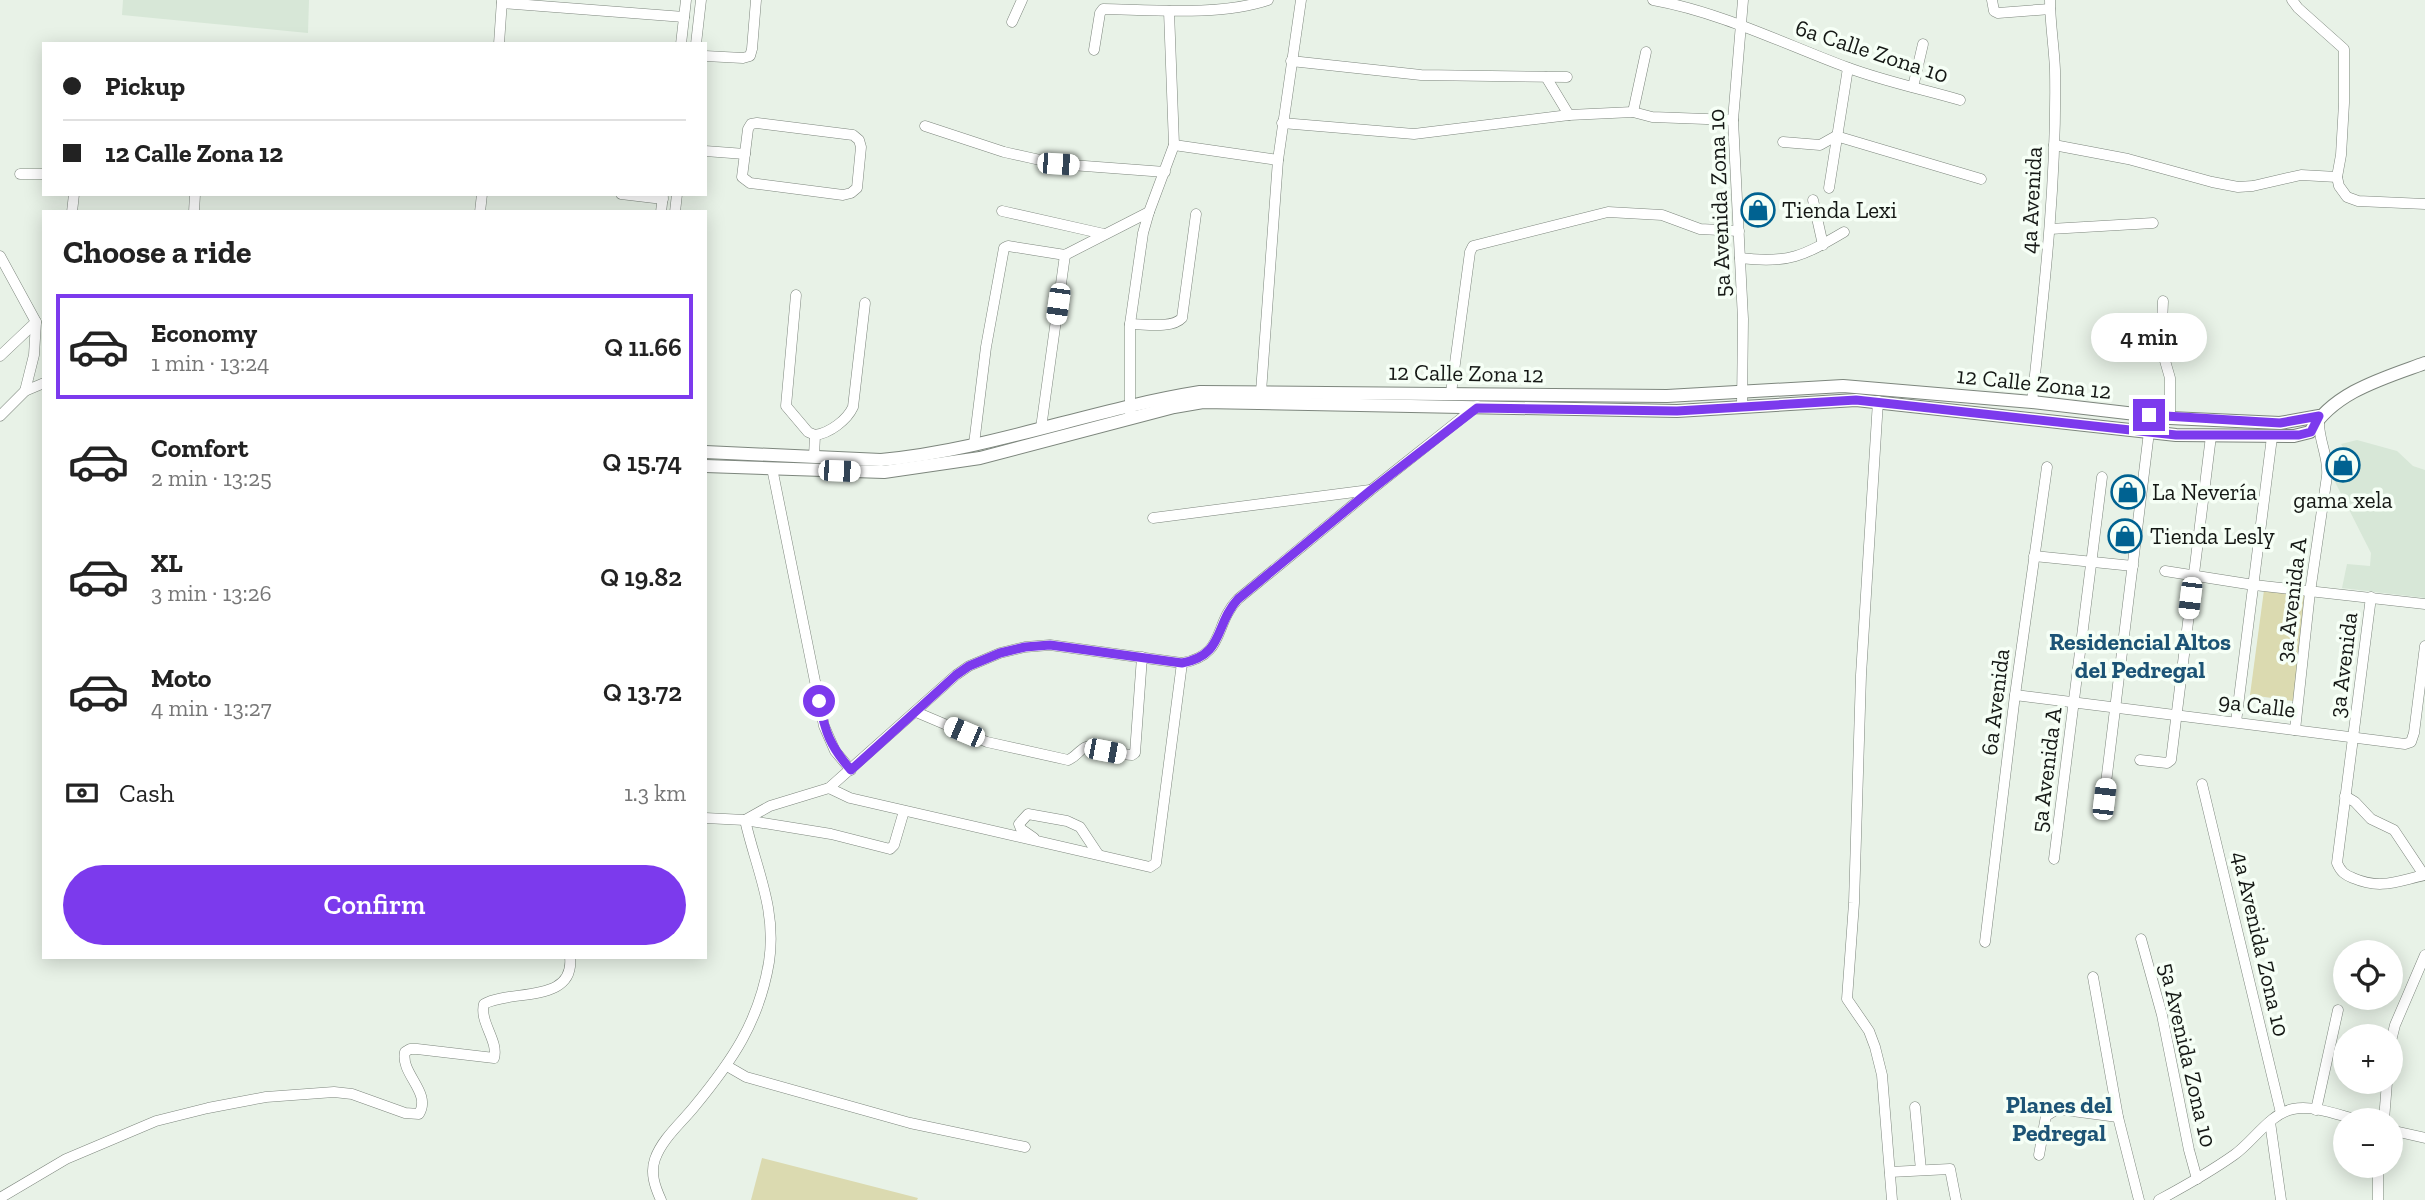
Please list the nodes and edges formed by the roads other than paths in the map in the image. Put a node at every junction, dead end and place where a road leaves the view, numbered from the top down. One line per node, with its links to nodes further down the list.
1 (686, 0): 16 (street)
2 (701, 0): 21 (street)
3 (756, 0): 25 (street)
4 (1023, 0): 17 (street)
5 (1268, 0): 12 (street)
6 (1301, 0): 26 (street)
7 (1653, 0): 18 (street, 6a Calle Zona 10)
8 (1742, 0): 18 (street, 5a Avenida Zona 10)
9 (1992, 0): 13 (street)
10 (2292, 0): 47 (street)
11 (502, 1): 16 (street); 19 (street)
12 (1206, 4): 15 (street)
13 (2050, 4): 40 (street, 4a Avenida)
14 (1136, 5): 15 (street); 23 (street)
15 (1169, 11): 39 (street)
16 (684, 17): 20 (street)
17 (1013, 22)
18 (1741, 25): 27 (street, 6a Calle Zona 10); 34 (street, 5a Avenida Zona 10)
19 (499, 42)
20 (681, 42)
21 (696, 42)
22 (1923, 44): 30 (street)
23 (1094, 50)
24 (1646, 52): 32 (street)
25 (707, 56)
26 (1291, 61): 28 (street); 35 (street)
27 (1848, 68): 30 (street, 6a Calle Zona 10); 37 (street)
28 (1546, 77): 29 (street); 33 (street)
29 (1567, 78)
30 (1913, 87): 31 (street, 6a Calle Zona 10)
31 (1960, 100)
32 (1633, 112): 33 (street); 34 (street)
33 (1569, 115): 35 (street)
34 (1733, 120): 57 (street, 5a Avenida Zona 10)
35 (1282, 123): 43 (street)
36 (925, 126): 44 (street)
37 (1836, 136): 38 (street); 48 (street); 49 (street)
38 (1783, 142)
39 (1174, 145): 43 (street); 44 (street)
40 (2054, 145): 47 (street); 56 (street, 4a Avenida)
41 (707, 151): 42 (street)
42 (745, 154): 42 (street)
43 (1278, 160): 73 (street)
44 (1165, 172): 53 (street)
45 (20, 174): 46 (street)
46 (42, 174)
47 (2337, 177): 51 (street)
48 (1981, 179)
49 (1829, 188)
50 (1813, 200): 60 (street)
51 (2425, 204)
52 (1002, 211): 59 (street)
53 (1149, 212): 59 (street); 68 (street)
54 (1196, 214): 68 (street)
55 (2153, 223): 56 (street)
56 (2050, 229): 79 (street, 4a Avenida)
57 (1739, 231): 63 (street, 5a Avenida Zona 10); 74 (street)
58 (1844, 232): 60 (street)
59 (1104, 234): 61 (street)
60 (1823, 245): 63 (street)
61 (1065, 255): 85 (street); 90 (street)
62 (0, 256): 67 (street)
63 (1740, 258): 76 (street, 5a Avenida Zona 10)
64 (796, 295): 87 (street)
65 (2163, 301): 84 (street)
66 (865, 303): 87 (street)
67 (36, 322): 69 (street); 72 (street)
68 (1130, 324): 81 (street)
69 (0, 356)
70 (2425, 363): 83 (street)
71 (42, 384): 72 (street)
72 (25, 391): 82 (street)
73 (1261, 392): 74 (street, 12 Calle Zona 12); 81 (street, 12 Calle Zona 12)
74 (1451, 393): 75 (street, 12 Calle Zona 12)
75 (1478, 394): 76 (street, 12 Calle Zona 12); 80 (street)
76 (1742, 399): 77 (street, 12 Calle Zona 12); 78 (street, 12 Calle Zona 12); 80 (street, 12 Calle Zona 12)
77 (1878, 401): 78 (street, 12 Calle Zona 12); 151 (street)
78 (1952, 402): 79 (street, 12 Calle Zona 12); 86 (street, 12 Calle Zona 12)
79 (2032, 402): 84 (street, 12 Calle Zona 12)
80 (1477, 408): 81 (street, 12 Calle Zona 12); 97 (street)
81 (1130, 412): 85 (street, 12 Calle Zona 12); 95 (street, 12 Calle Zona 12)
82 (0, 416)
83 (2319, 416): 84 (street, 12 Calle Zona 12); 89 (street, 12 Calle Zona 12); 105 (street, 3a Avenida A)
84 (2170, 418)
85 (1041, 428): 90 (street, 12 Calle Zona 12)
86 (2149, 432): 88 (street, 12 Calle Zona 12); 101 (street)
87 (815, 435): 92 (street)
88 (2211, 436): 89 (street, 12 Calle Zona 12); 103 (street)
89 (2272, 437): 104 (street)
90 (974, 444): 92 (street, 12 Calle Zona 12)
91 (707, 453): 92 (street, 12 Calle Zona 12)
92 (814, 457)
93 (707, 466): 95 (street, 12 Calle Zona 12)
94 (2047, 467): 99 (street, 6a Avenida)
95 (772, 468): 120 (street)
96 (2102, 477): 100 (street, 5a Avenida A)
97 (1371, 490): 98 (street); 110 (street)
98 (1153, 518)
99 (2034, 556): 100 (street); 111 (street, 6a Avenida)
100 (2091, 562): 101 (street); 112 (street, 5a Avenida A)
101 (2133, 566): 113 (street)
102 (2165, 571): 103 (street)
103 (2193, 575): 104 (street); 115 (street)
104 (2255, 585): 105 (street); 116 (street)
105 (2310, 592): 106 (street); 117 (street, 3a Avenida A)
106 (2371, 597): 107 (street); 118 (street, 3a Avenida)
107 (2425, 604)
108 (2425, 646): 118 (street, 9a Calle)
109 (1142, 657): 110 (street); 114 (street); 114 (street)
110 (1182, 663): 129 (street)
111 (2015, 695): 112 (street, 9a Calle); 133 (street, 6a Avenida)
112 (2074, 702): 113 (street, 9a Calle); 130 (street, 5a Avenida A)
113 (2115, 707): 115 (street, 9a Calle); 124 (street)
114 (916, 712): 120 (street)
115 (2176, 715): 116 (street, 9a Calle); 119 (street)
116 (2236, 722): 117 (street, 9a Calle)
117 (2295, 730): 118 (street, 9a Calle)
118 (2353, 737): 123 (street, 3a Avenida)
119 (2140, 760)
120 (851, 770): 122 (street)
121 (2202, 784): 142 (street, 4a Avenida Zona 10)
122 (829, 788): 125 (street); 127 (street)
123 (2345, 796): 131 (street); 131 (street, 3a Avenida)
124 (2104, 799)
125 (904, 811): 127 (street); 128 (street)
126 (707, 818): 127 (street)
127 (745, 820): 139 (street)
128 (1039, 841): 129 (street); 129 (street)
129 (1098, 854)
130 (2054, 859)
131 (2425, 875)
132 (2141, 939): 153 (street, 5a Avenida Zona 10)
133 (1985, 942)
134 (2425, 954): 138 (street)
135 (570, 959): 154 (street)
136 (2093, 977): 144 (street)
137 (2338, 1010): 141 (street)
138 (2396, 1024)
139 (727, 1066): 148 (street); 155 (street)
140 (1915, 1107): 150 (street)
141 (2316, 1110): 142 (street); 143 (street)
142 (2281, 1113): 145 (street)
143 (2333, 1114)
144 (2118, 1116): 149 (street); 158 (street)
145 (2270, 1122): 153 (street); 160 (street)
146 (2403, 1133): 147 (street)
147 (2425, 1138)
148 (1025, 1147)
149 (2039, 1155)
150 (1921, 1170): 151 (street); 157 (street)
151 (1889, 1172): 156 (street)
152 (2378, 1178): 161 (street)
153 (2197, 1180): 159 (street)
154 (0, 1198)
155 (661, 1200)
156 (1892, 1200)
157 (1956, 1200)
158 (2139, 1200)
159 (2159, 1200)
160 (2281, 1200)
161 (2378, 1200)

